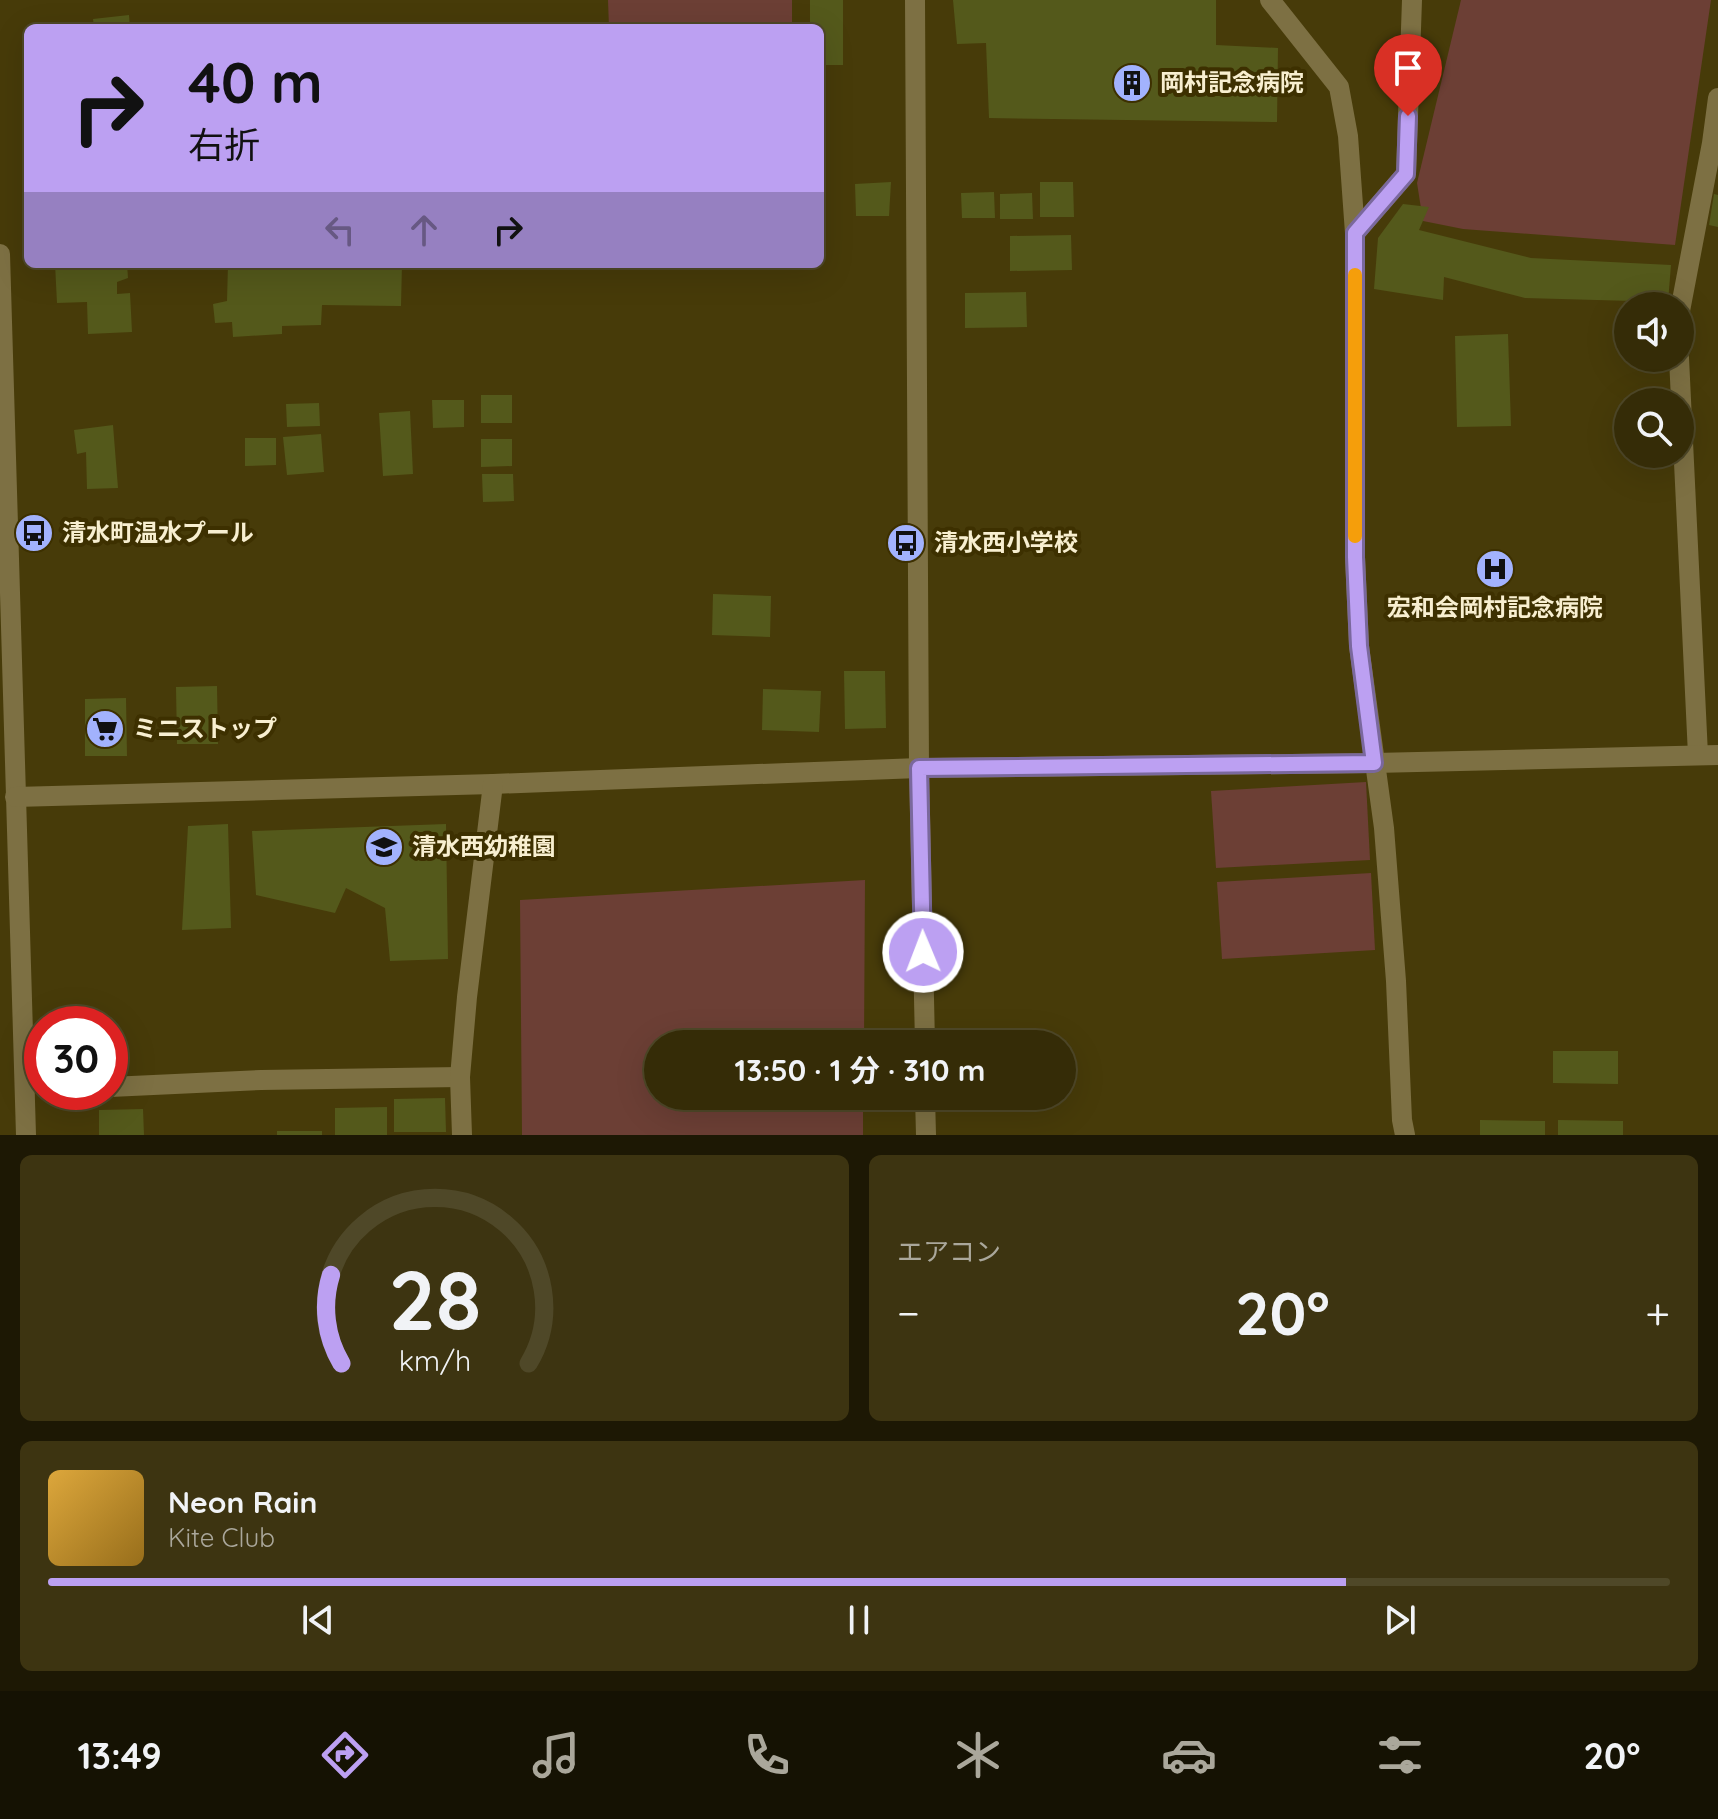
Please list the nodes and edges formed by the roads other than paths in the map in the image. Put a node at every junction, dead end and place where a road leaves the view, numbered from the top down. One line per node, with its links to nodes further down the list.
1 (915, 0): 14 (street)
2 (1270, 0): 6 (street)
3 (1412, 0): 6 (street)
4 (1718, 98): 5 (street)
5 (1715, 144): 8 (street)
6 (1355, 233): 13 (street)
7 (0, 254): 9 (street)
8 (1684, 292)
9 (1, 344): 11 (street)
10 (1680, 372): 12 (street)
11 (7, 720): 16 (street)
12 (1708, 755): 13 (street)
13 (1374, 763): 14 (street); 26 (street)
14 (919, 768): 15 (street); 18 (street)
15 (493, 784): 16 (street); 19 (street)
16 (15, 797): 17 (street)
17 (28, 1006)
18 (925, 1030)
19 (460, 1077): 20 (street); 24 (street)
20 (128, 1086)
21 (30, 1110): 23 (street)
22 (925, 1110): 25 (street)
23 (26, 1135)
24 (462, 1135)
25 (926, 1135)
26 (1405, 1135)

